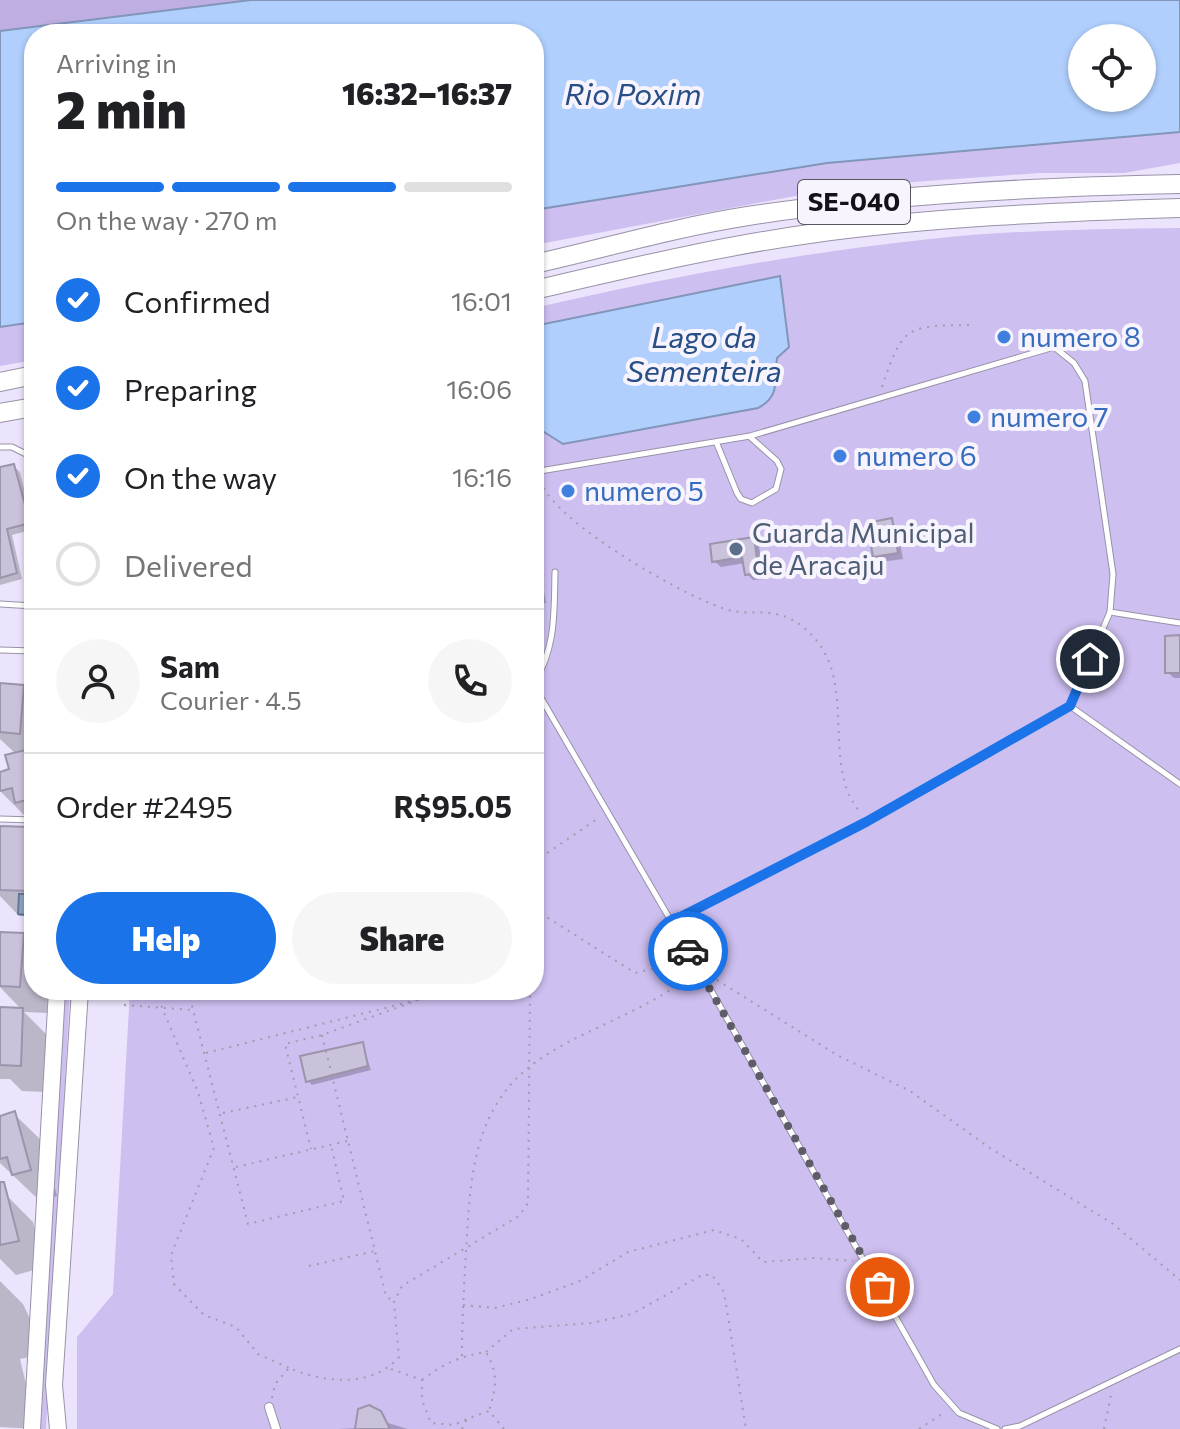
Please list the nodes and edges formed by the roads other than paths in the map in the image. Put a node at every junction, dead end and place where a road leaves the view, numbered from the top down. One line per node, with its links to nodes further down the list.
1 (1180, 184): 3 (main road, SE-040)
2 (1180, 208): 4 (main road, SE-040)
3 (544, 262)
4 (544, 288)
5 (24, 377): 6 (main road)
6 (0, 382)
7 (24, 409): 8 (main road)
8 (0, 413)
9 (750, 436): 10 (lane); 10 (lane); 17 (lane)
10 (717, 444): 13 (lane)
11 (0, 447): 12 (lane)
12 (24, 453)
13 (544, 471)
14 (555, 572): 21 (lane)
15 (0, 604): 16 (lane)
16 (24, 605)
17 (1110, 612): 18 (lane); 23 (lane)
18 (1180, 623)
19 (0, 650): 20 (lane)
20 (24, 651)
21 (544, 667)
22 (544, 702): 27 (lane)
23 (1070, 706): 24 (lane); 27 (lane)
24 (1180, 784)
25 (0, 819): 26 (lane)
26 (24, 820)
27 (671, 922): 35 (lane)
28 (56, 1000): 32 (main road)
29 (79, 1000): 33 (main road)
30 (1180, 1349): 36 (lane)
31 (269, 1407): 34 (street)
32 (32, 1429)
33 (58, 1429)
34 (276, 1429)
35 (997, 1429)
36 (1005, 1429)

